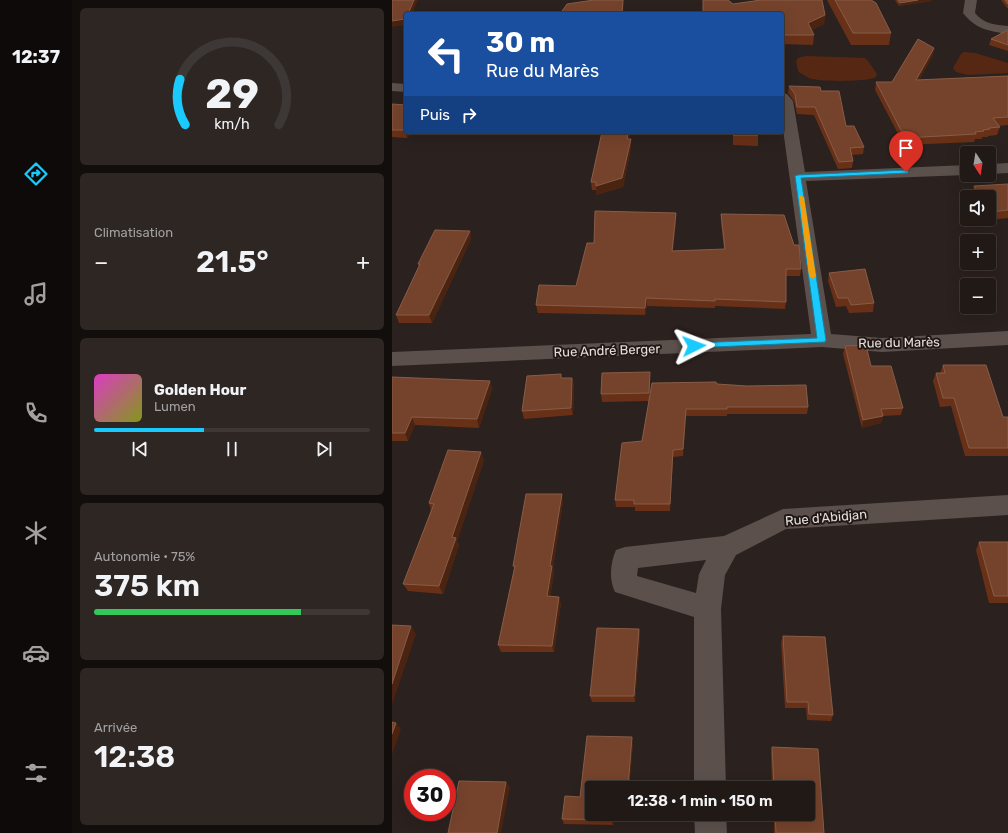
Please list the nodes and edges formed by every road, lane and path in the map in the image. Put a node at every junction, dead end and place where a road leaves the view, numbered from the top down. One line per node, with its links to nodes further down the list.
1 (971, 0): 2 (street)
2 (1008, 30)
3 (392, 87): 4 (street)
4 (404, 88)
5 (784, 99): 9 (street)
6 (1008, 168): 7 (street)
7 (996, 169)
8 (960, 170): 9 (street)
9 (798, 176): 11 (street)
10 (1008, 338): 11 (street, Rue du Marès)
11 (822, 340): 12 (street, Rue André Berger)
12 (392, 359)
13 (1008, 505): 14 (street, Rue d'Abidjan)
14 (727, 547): 15 (street); 15 (street)
15 (707, 609): 16 (street)
16 (710, 781)
17 (710, 821): 18 (street)
18 (710, 833)

